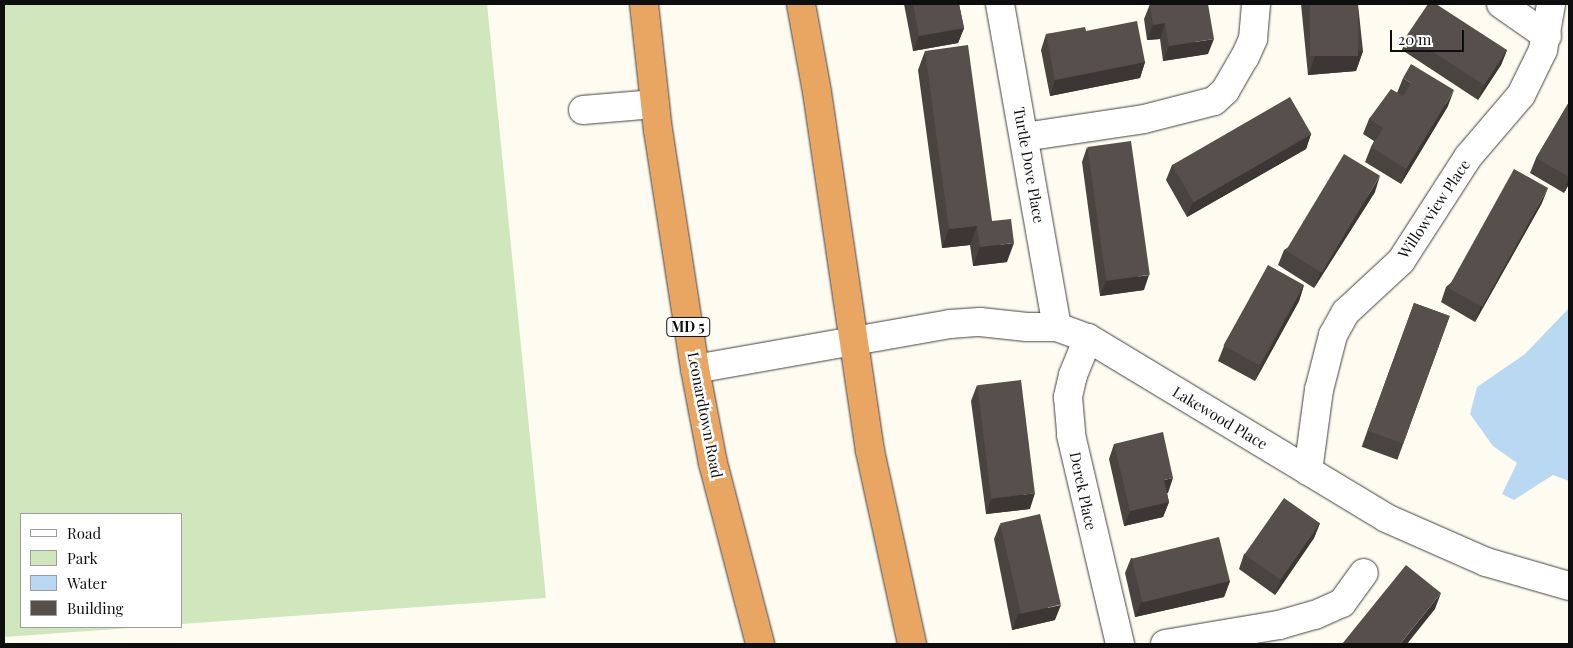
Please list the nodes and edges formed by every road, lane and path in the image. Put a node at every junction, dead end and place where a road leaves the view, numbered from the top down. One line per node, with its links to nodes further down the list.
1 (644, 4): 8 (highway, Leonardtown Road / MD 5)
2 (801, 4): 13 (highway)
3 (1000, 4): 10 (street, Turtle Dove Place)
4 (1256, 4): 10 (street)
5 (1501, 4): 7 (street)
6 (1551, 4): 7 (street, Willowview Place)
7 (1547, 36): 15 (street, Willowview Place)
8 (655, 104): 9 (street); 14 (highway, Leonardtown Road / MD 5)
9 (583, 110)
10 (1024, 137): 11 (street, Turtle Dove Place)
11 (1058, 327): 12 (street, Lakewood Place); 13 (street, Lakewood Place)
12 (1088, 338): 15 (street, Lakewood Place); 20 (street, Derek Place)
13 (855, 342): 14 (street, Lakewood Place); 19 (highway)
14 (695, 369): 18 (highway, Leonardtown Road / MD 5)
15 (1308, 471): 17 (street, Lakewood Place)
16 (1364, 574): 21 (street)
17 (1569, 586)
18 (760, 644)
19 (912, 644)
20 (1120, 644)
21 (1165, 644)

